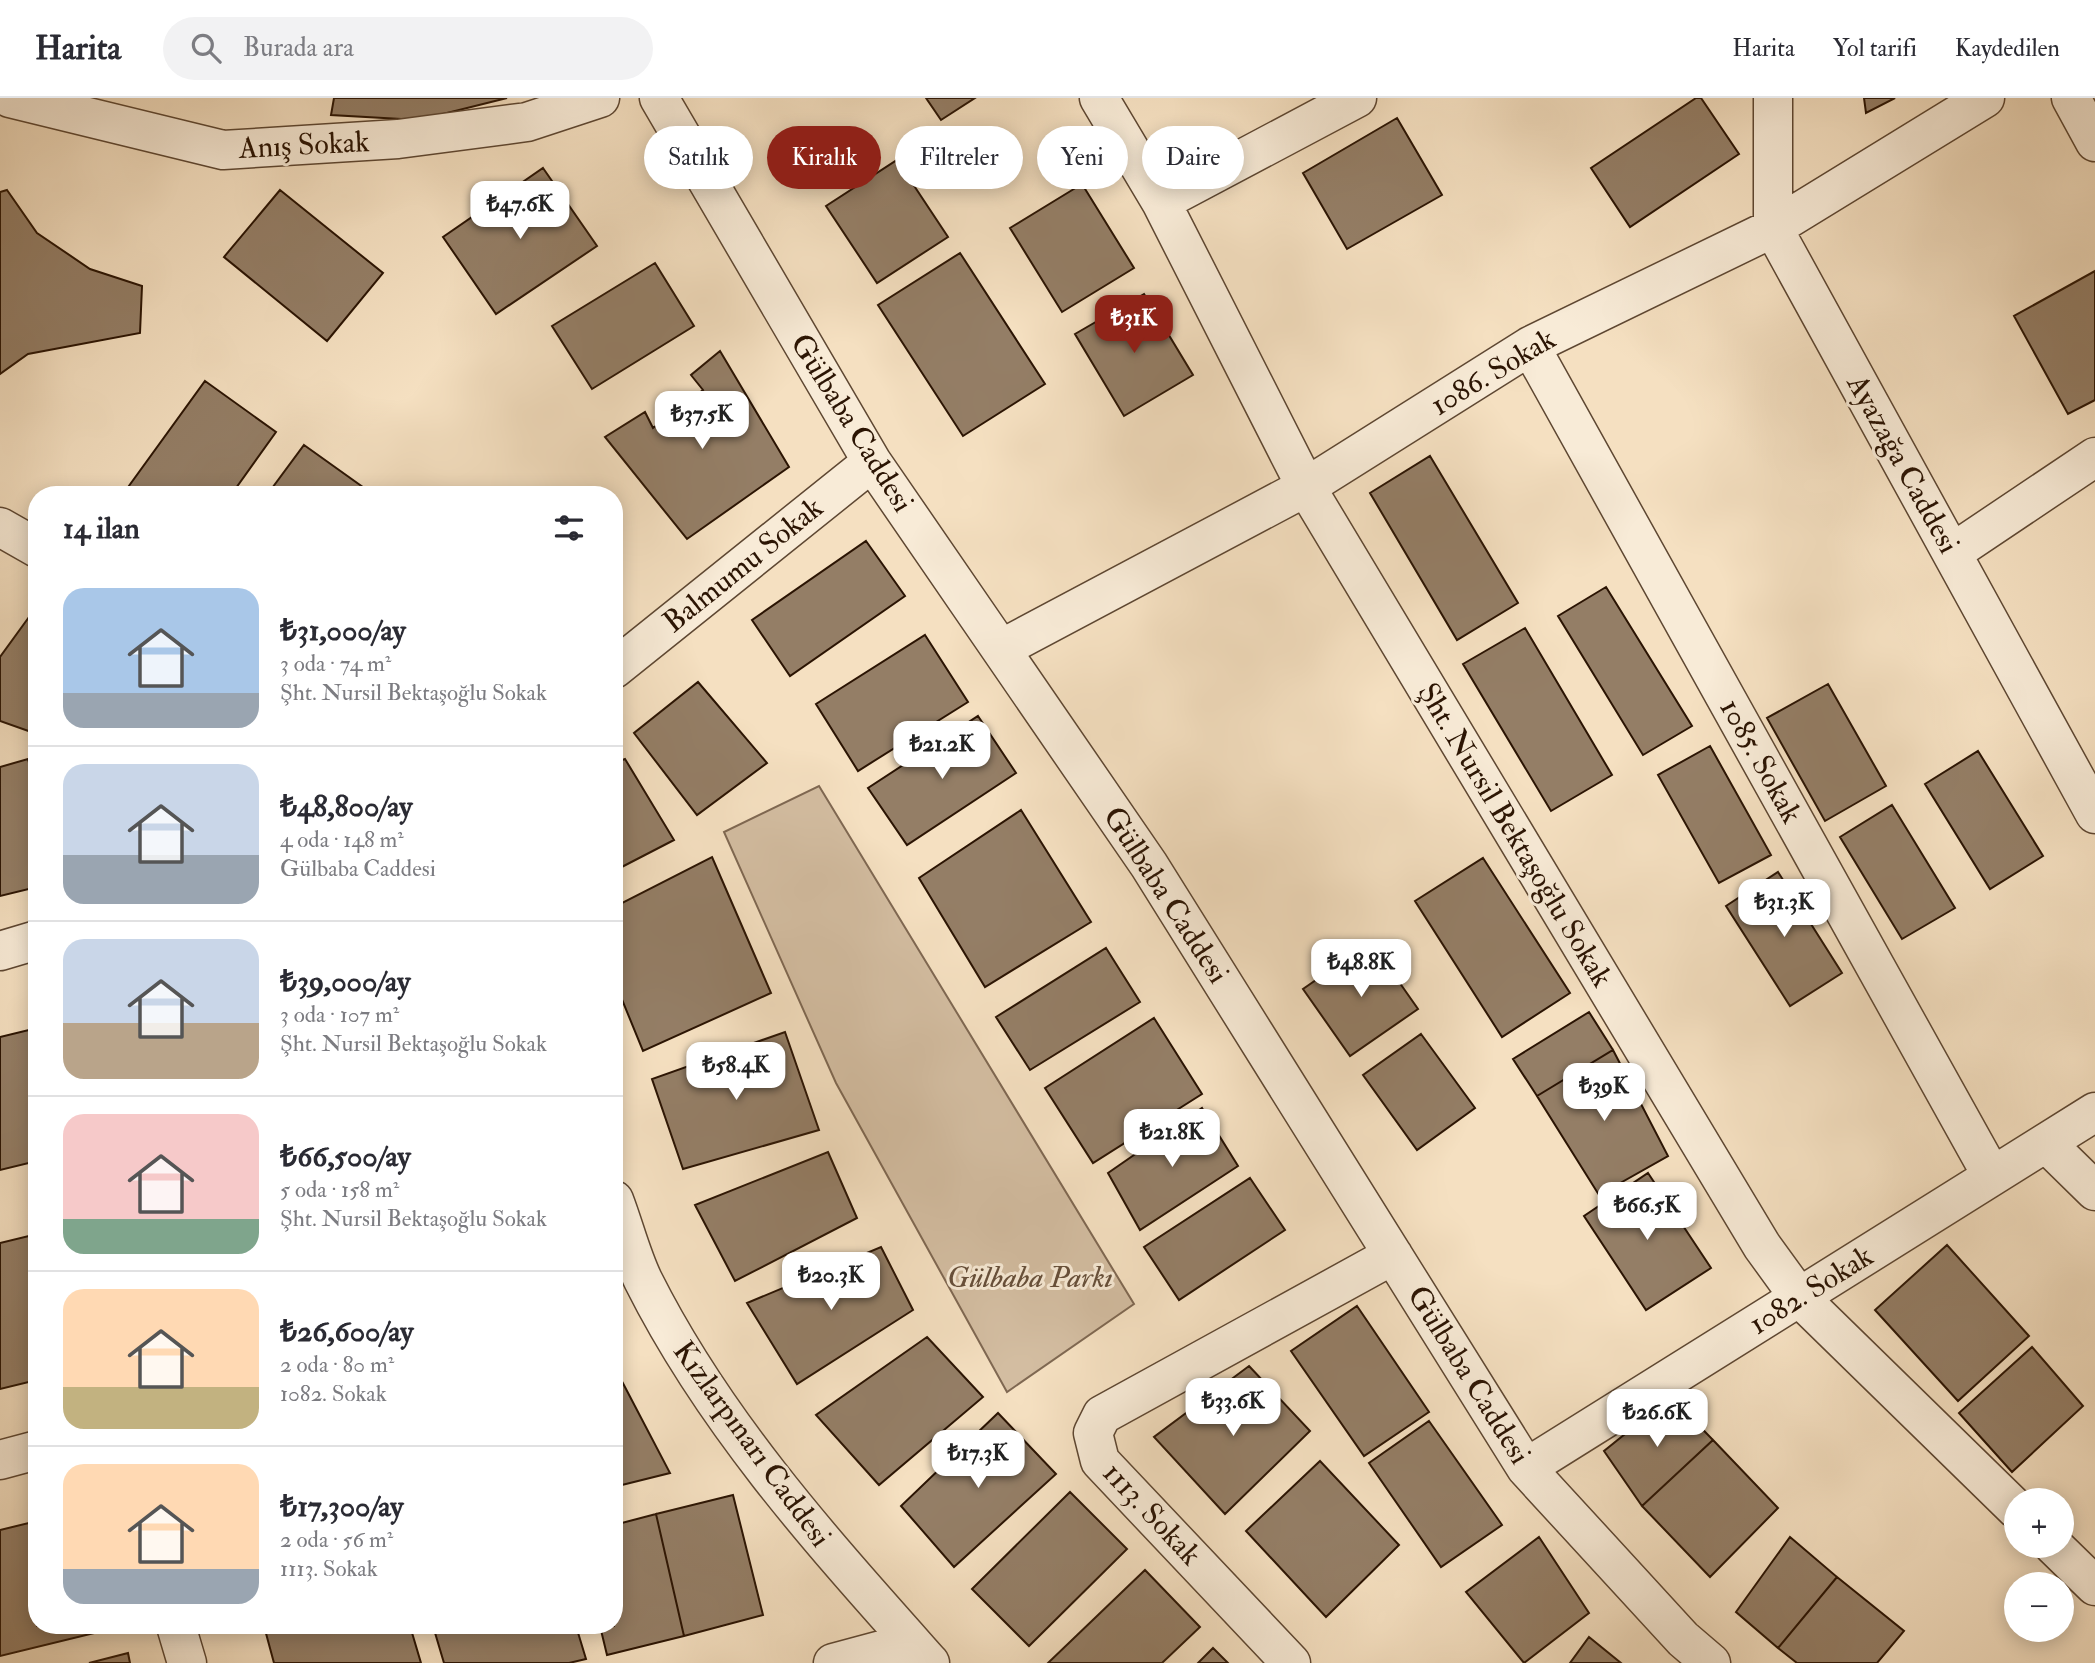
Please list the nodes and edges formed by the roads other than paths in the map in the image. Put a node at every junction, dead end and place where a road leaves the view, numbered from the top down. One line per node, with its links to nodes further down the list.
1 (10, 98): 2 (street, Anış Sokak)
2 (600, 98)
3 (659, 98): 14 (street, Gülbaba Caddesi)
4 (1099, 98): 10 (street, Şht. Nursil Bektaşoğlu Sokak)
5 (1357, 98): 10 (street)
6 (1773, 98): 11 (street, Ayazağa Caddesi)
7 (1985, 98): 11 (street, 1086. Sokak)
8 (2071, 98): 9 (street)
9 (2095, 142)
10 (1161, 202): 15 (street, Şht. Nursil Bektaşoğlu Sokak)
11 (1773, 228): 12 (street, 1086. Sokak); 18 (street, Ayazağa Caddesi)
12 (1530, 346): 15 (street, 1086. Sokak); 26 (street, 1085. Sokak)
13 (2095, 457): 18 (street)
14 (872, 462): 19 (street, Gülbaba Caddesi); 20 (street, Balmumu Sokak)
15 (1306, 487): 19 (street, 1086. Sokak); 31 (street, Şht. Nursil Bektaşoğlu Sokak)
16 (0, 527): 17 (street)
17 (28, 543)
18 (1952, 553): 21 (street, Ayazağa Caddesi)
19 (1001, 649): 29 (street, Gülbaba Caddesi)
20 (623, 662)
21 (2089, 790)
22 (28, 943): 23 (street)
23 (0, 951)
24 (2095, 1112): 25 (street, 1082. Sokak)
25 (2046, 1143): 26 (street, 1082. Sokak); 27 (street)
26 (1992, 1176): 31 (street, 1082. Sokak)
27 (2095, 1191)
28 (623, 1252): 30 (street, Kızlarpınarı Caddesi)
29 (1393, 1255): 34 (street, Gülbaba Caddesi); 42 (street, 1113. Sokak)
30 (628, 1281): 39 (street, Kızlarpınarı Caddesi)
31 (1799, 1297): 34 (street, 1082. Sokak); 35 (street, Şht. Nursil Bektaşoğlu Sokak)
32 (28, 1452): 33 (street)
33 (0, 1460)
34 (1526, 1468): 43 (street, Gülbaba Caddesi)
35 (2004, 1497)
36 (2066, 1558): 37 (street)
37 (2095, 1586)
38 (178, 1634): 40 (street)
39 (920, 1653): 41 (street)
40 (187, 1663)
41 (833, 1663)
42 (1291, 1663)
43 (1711, 1663)

